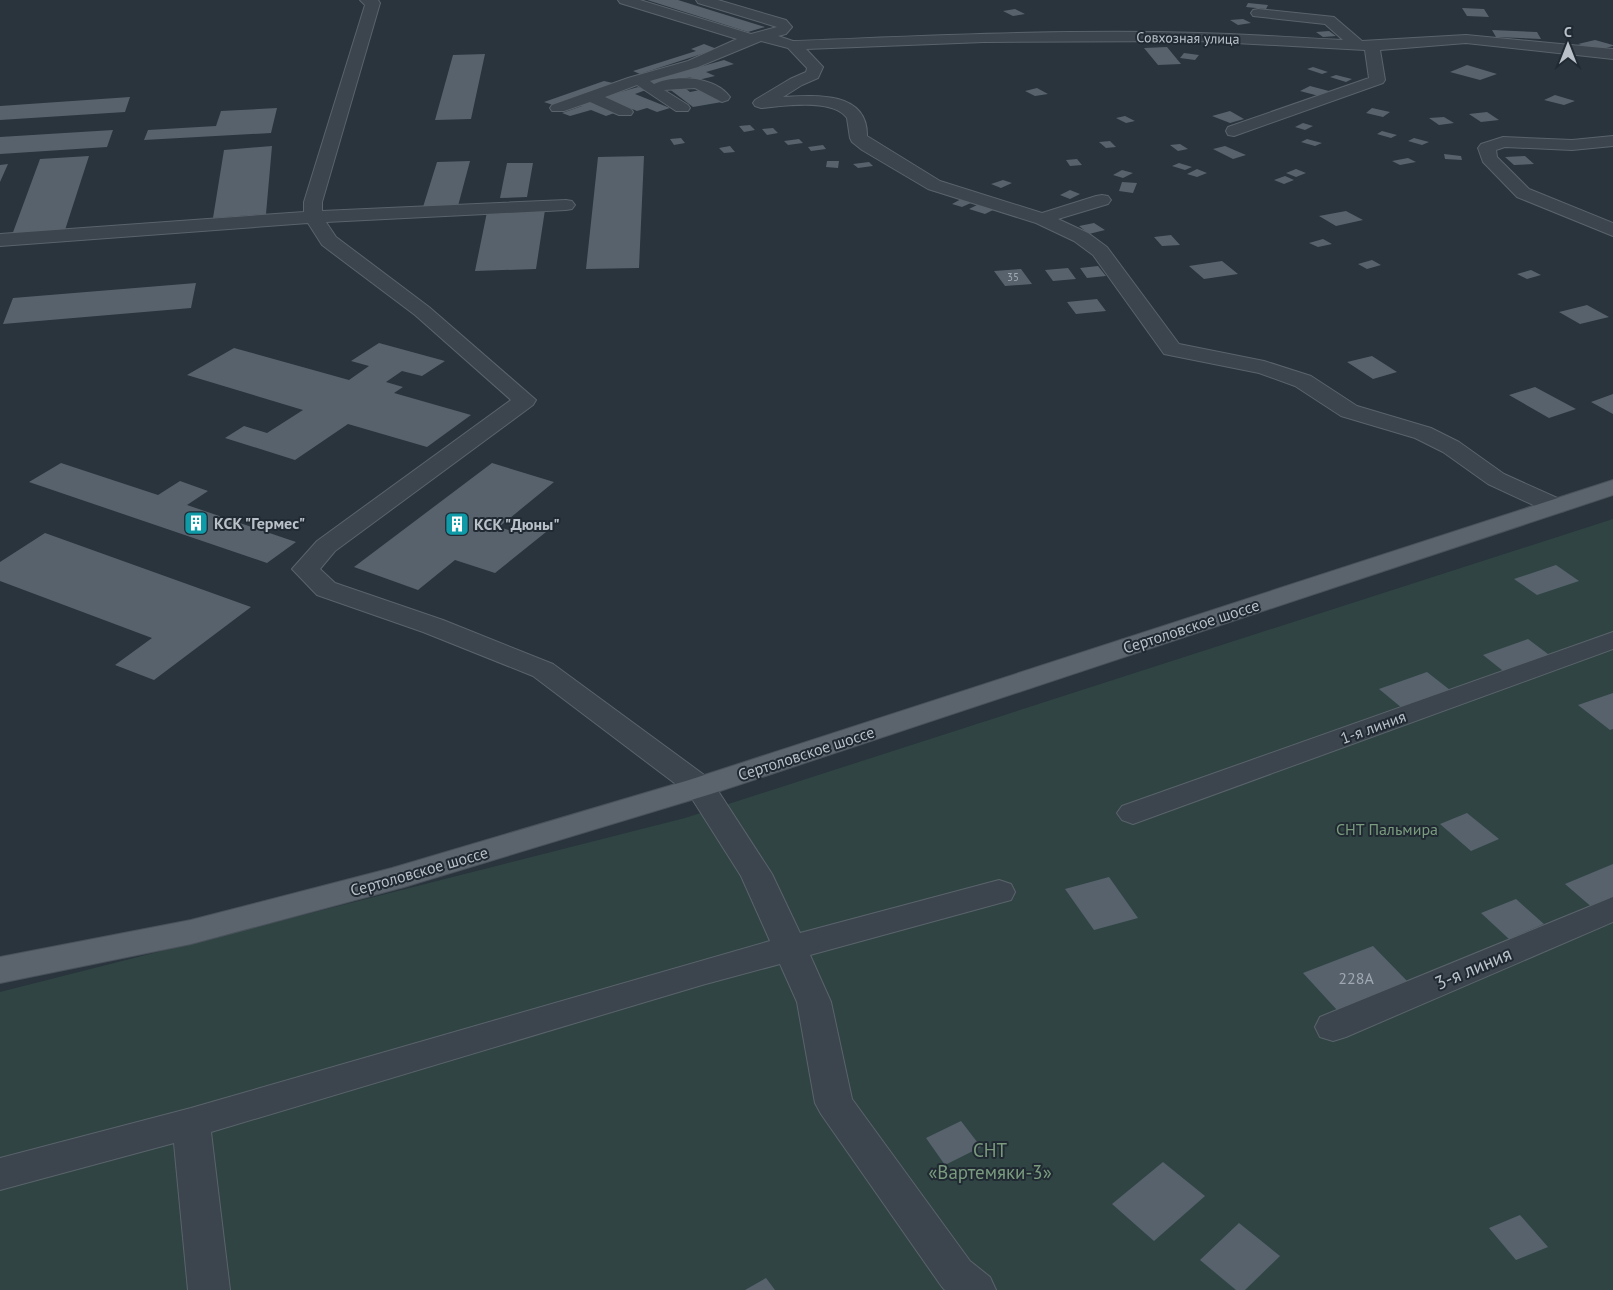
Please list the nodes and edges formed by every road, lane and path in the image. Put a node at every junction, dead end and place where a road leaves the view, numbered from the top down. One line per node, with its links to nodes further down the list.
1 (367, 0): 20 (street)
2 (625, 0): 5 (street, Совхозная улица)
3 (703, 0): 5 (street)
4 (1258, 14): 7 (street)
5 (757, 38): 6 (street, Совхозная улица); 9 (street)
6 (793, 45): 7 (street, Совхозная улица); 21 (street)
7 (1365, 45): 8 (street, Совхозная улица); 16 (street)
8 (1613, 54)
9 (634, 81): 10 (street); 11 (street)
10 (651, 88): 12 (street); 14 (street)
11 (592, 97): 13 (street); 15 (street)
12 (722, 97)
13 (558, 108)
14 (682, 108)
15 (625, 112)
16 (1234, 131)
17 (1613, 141): 22 (street)
18 (1102, 200): 21 (street)
19 (566, 205): 20 (street)
20 (313, 216): 23 (street); 27 (street)
21 (1043, 219): 25 (street)
22 (1613, 230)
23 (0, 240)
24 (1606, 489): 25 (main road, Сертоловское шоссе)
25 (1555, 506): 27 (main road, Сертоловское шоссе)
26 (1613, 640): 28 (street, 1-я линия)
27 (700, 787): 31 (street); 32 (main road, Сертоловское шоссе)
28 (1133, 813)
29 (999, 892): 31 (street)
30 (1613, 909): 33 (street, 3-я линия)
31 (789, 950): 34 (street); 36 (street)
32 (0, 970)
33 (1333, 1027)
34 (191, 1123): 35 (street); 37 (street)
35 (0, 1174)
36 (957, 1285)
37 (209, 1290)

